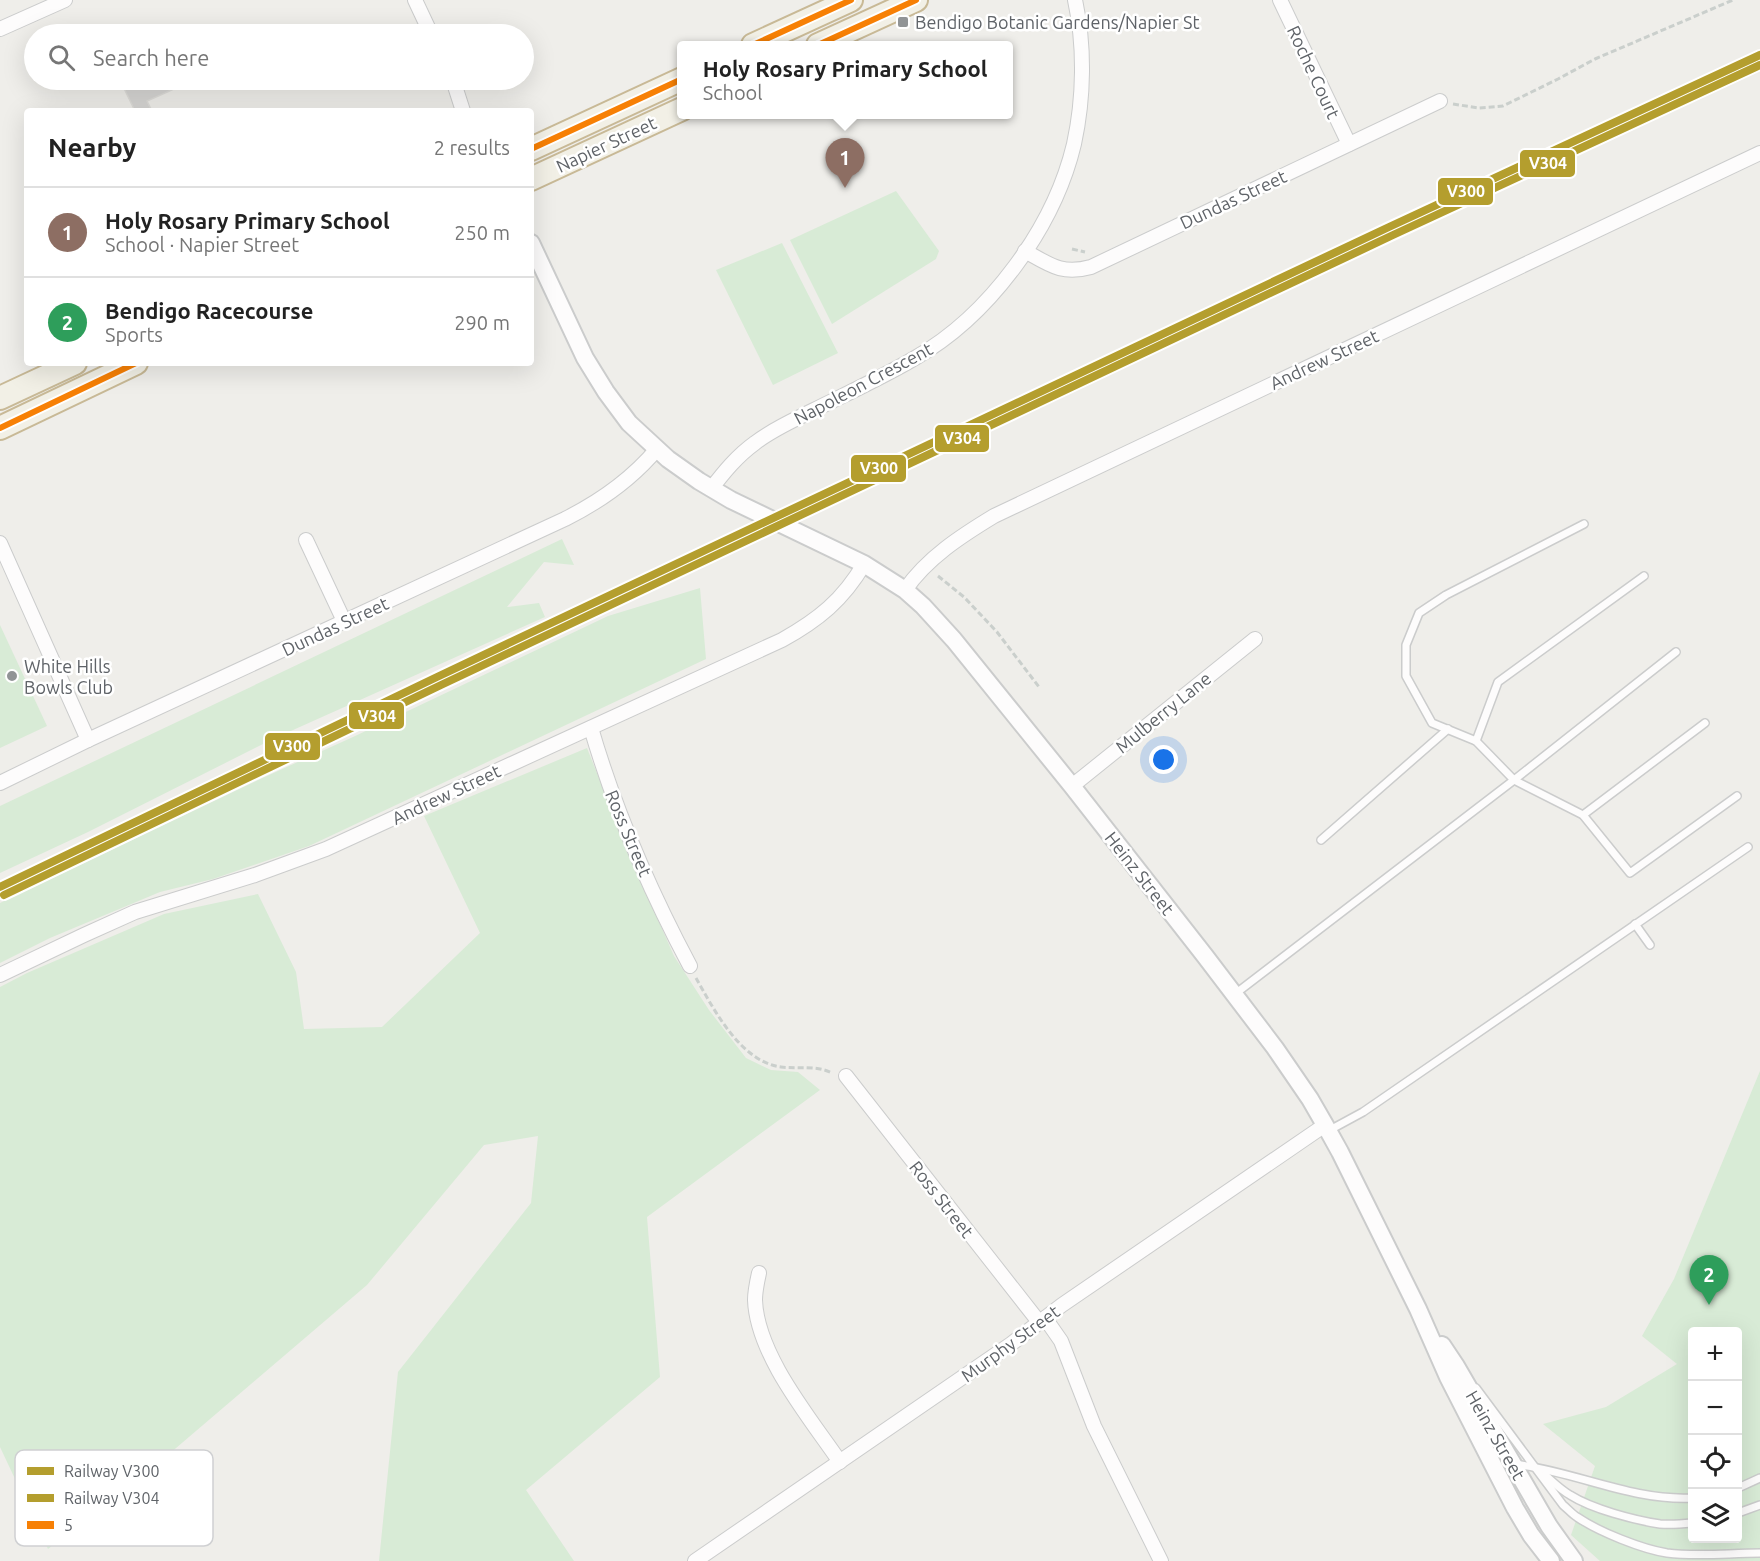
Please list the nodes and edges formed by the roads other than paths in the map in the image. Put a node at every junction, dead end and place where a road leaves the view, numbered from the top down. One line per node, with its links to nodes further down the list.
1 (65, 0): 8 (street)
2 (415, 0): 7 (street)
3 (851, 0): 9 (highway)
4 (916, 0): 10 (highway)
5 (1075, 0): 23 (street, Napoleon Crescent)
6 (1280, 0): 18 (street, Roche Court)
7 (427, 24)
8 (0, 29)
9 (762, 41)
10 (827, 41)
11 (677, 81): 19 (highway, Napier Street)
12 (456, 90): 15 (street)
13 (459, 90): 16 (street)
14 (1440, 101): 18 (street, Dundas Street)
15 (462, 108)
16 (471, 108)
17 (677, 111): 21 (highway, Napier Street)
18 (1349, 144): 23 (street, Dundas Street)
19 (534, 148)
20 (1760, 153): 35 (street, Andrew Street)
21 (534, 177)
22 (534, 249): 28 (street, Heinz Street)
23 (1025, 251): 29 (street, Napoleon Crescent)
24 (69, 366): 26 (highway)
25 (130, 366): 27 (highway)
26 (0, 398)
27 (0, 428)
28 (657, 449): 29 (street, Heinz Street); 36 (street, Dundas Street)
29 (711, 489): 33 (street, Heinz Street)
30 (1584, 524): 41 (lane)
31 (306, 540): 36 (street)
32 (0, 543): 42 (street)
33 (864, 564): 35 (street, Heinz Street); 40 (street, Andrew Street)
34 (1644, 576): 43 (lane)
35 (905, 590): 46 (street, Heinz Street)
36 (344, 621): 42 (street, Dundas Street)
37 (1255, 639): 46 (street, Mulberry Lane)
38 (1676, 652): 44 (lane)
39 (1705, 723): 48 (lane)
40 (591, 728): 53 (street, Ross Street); 54 (street, Andrew Street)
41 (1448, 729): 43 (lane); 49 (lane)
42 (88, 740): 45 (street, Dundas Street)
43 (1476, 741): 44 (lane)
44 (1514, 780): 48 (lane); 55 (lane)
45 (0, 783)
46 (1072, 786): 55 (street, Heinz Street)
47 (1737, 796): 48 (lane)
48 (1583, 815)
49 (1321, 840)
50 (1748, 846): 51 (lane)
51 (1635, 924): 52 (lane); 57 (lane)
52 (1650, 945)
53 (690, 966)
54 (0, 975)
55 (1235, 995): 57 (street, Heinz Street)
56 (846, 1076): 60 (street, Ross Street)
57 (1326, 1128): 59 (street, Heinz Street); 60 (street, Murphy Street)
58 (759, 1273): 62 (street)
59 (1418, 1309): 61 (street, Heinz Street); 63 (street, Heinz Street)
60 (1042, 1320): 62 (street, Murphy Street); 74 (street, Ross Street)
61 (1456, 1366): 64 (street, Heinz Street); 65 (lane)
62 (840, 1462): 73 (street, Murphy Street)
63 (1492, 1464): 64 (street); 75 (street, Heinz Street)
64 (1512, 1464): 65 (lane); 76 (street, Heinz Street)
65 (1536, 1467): 68 (lane); 71 (lane); 72 (lane)
66 (1760, 1478): 67 (lane)
67 (1742, 1486)
68 (1688, 1498)
69 (1760, 1505): 70 (lane)
70 (1742, 1511)
71 (1688, 1522)
72 (1760, 1554)
73 (695, 1561)
74 (1161, 1561)
75 (1551, 1561)
76 (1574, 1561)

